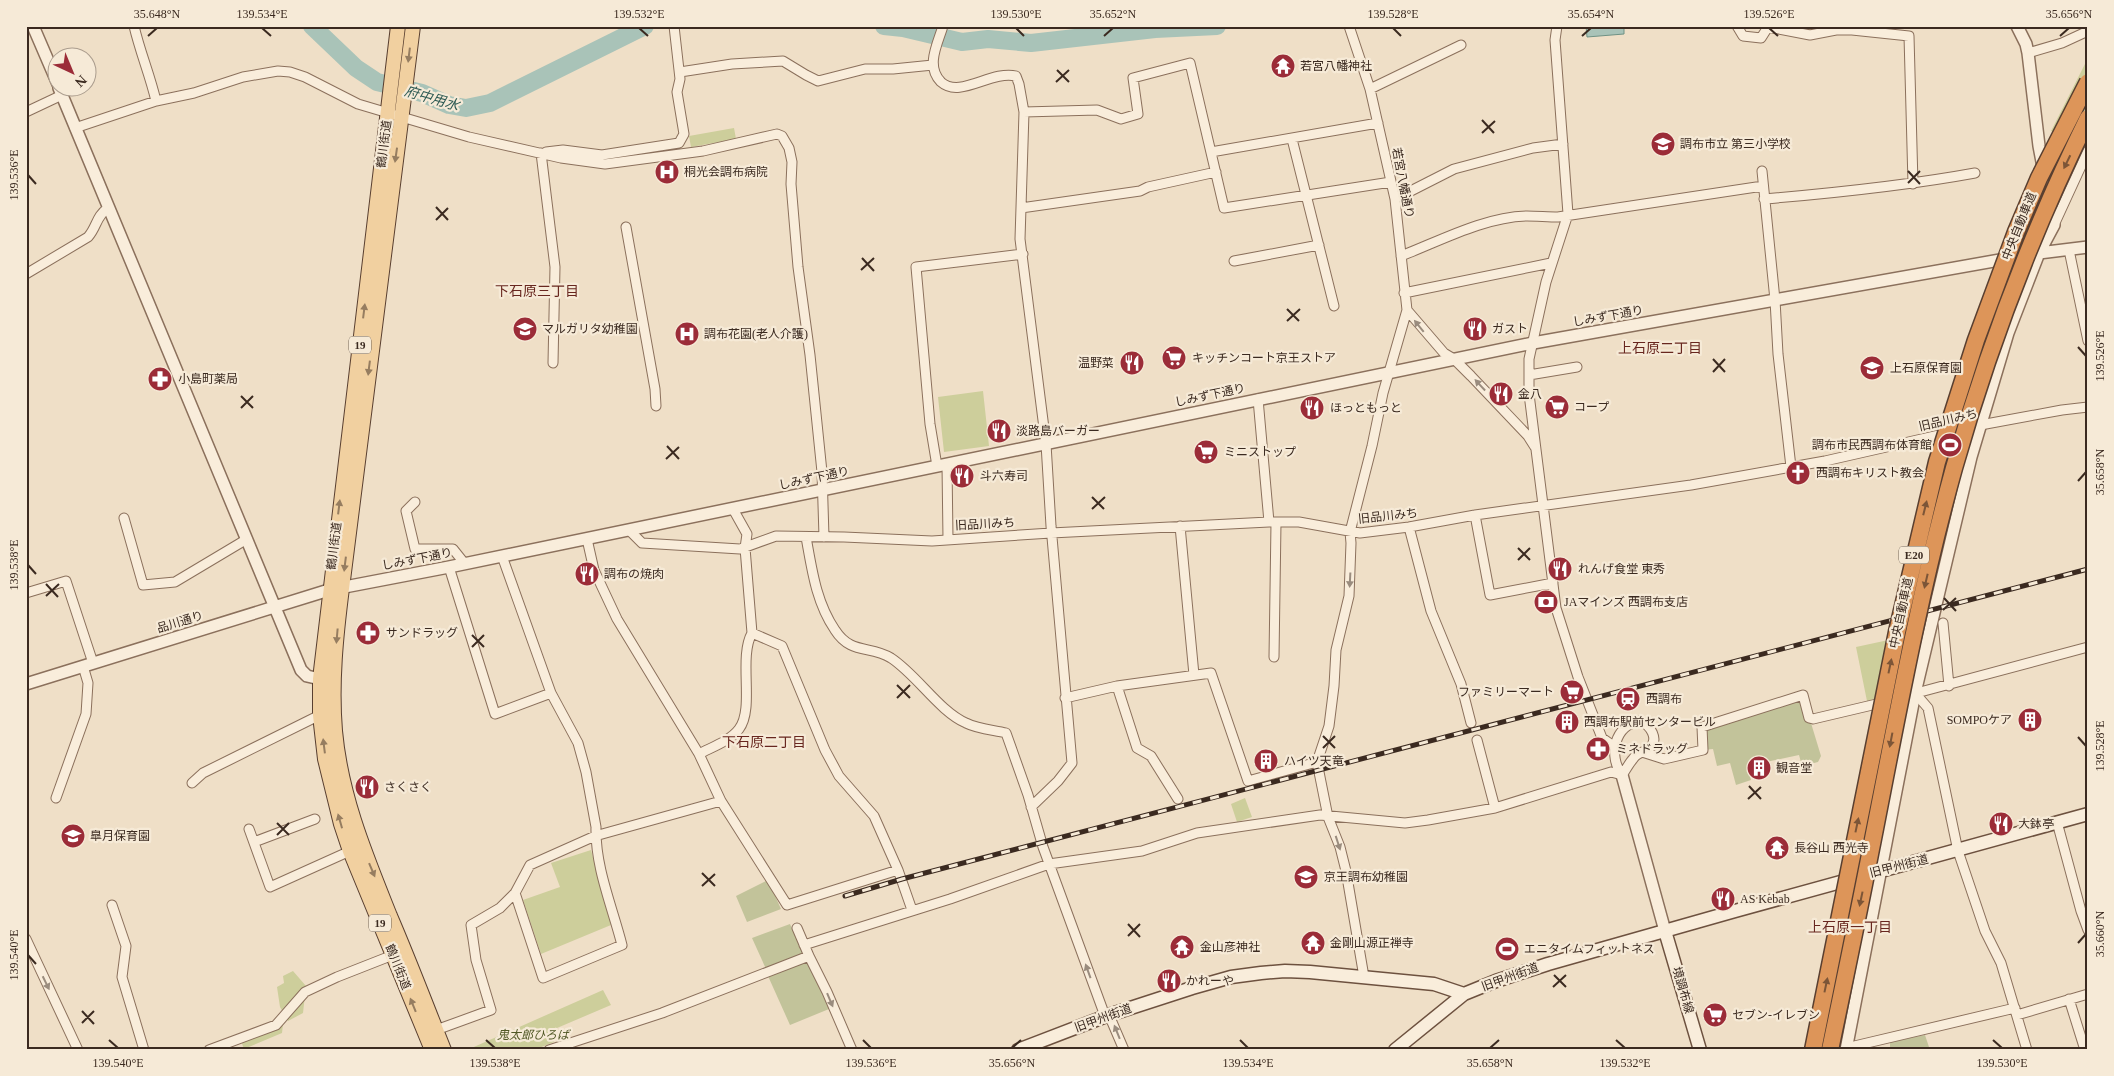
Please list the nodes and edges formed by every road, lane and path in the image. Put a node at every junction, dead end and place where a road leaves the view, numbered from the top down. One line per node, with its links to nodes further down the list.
1 (33, 26): 16 (street)
2 (134, 26): 23 (street)
3 (398, 26): 24 (main road, 鶴川街道 / 19)
4 (413, 26): 24 (main road, 鶴川街道 / 19, one-way to 24)
5 (674, 26): 18 (street)
6 (1349, 26): 20 (street, 若宮八幡通り)
7 (1556, 26): 31 (street)
8 (1737, 26): 39 (street)
9 (2017, 26): 15 (street)
10 (943, 28): 17 (street)
11 (2088, 31): 13 (street)
12 (2088, 38): 13 (street)
13 (2062, 43): 15 (street)
14 (1461, 45): 20 (street)
15 (2028, 53): 47 (street)
16 (48, 62)
17 (933, 65): 18 (street); 26 (street)
18 (680, 72): 34 (street)
19 (2088, 82): 171 (highway, 中央自動車道 / E20, one-way to 19, bridge)
20 (1370, 89): 28 (street, 若宮八幡通り)
21 (48, 97): 25 (street)
22 (63, 98): 29 (street)
23 (156, 101): 24 (street); 29 (street)
24 (395, 109): 34 (street); 99 (main road, 鶴川街道 / 19)
25 (26, 112)
26 (1024, 112): 33 (street); 45 (street)
27 (2088, 118): 172 (highway, 中央自動車道 / E20, one-way to 172, bridge)
28 (1378, 123): 30 (street); 38 (street, 若宮八幡通り)
29 (75, 128): 44 (street)
30 (1292, 139): 33 (street); 41 (street)
31 (1563, 144): 42 (street); 46 (street)
32 (2088, 151): 47 (street)
33 (1211, 152): 36 (street)
34 (541, 153): 65 (street); 77 (street)
35 (1762, 171): 40 (street)
36 (1216, 172): 41 (street); 45 (street)
37 (1974, 173): 39 (street)
38 (1391, 182): 41 (street); 42 (street, 若宮八幡通り)
39 (1913, 184): 43 (street)
40 (1763, 186): 43 (street); 46 (street)
41 (1306, 196): 49 (street)
42 (1395, 199): 54 (street, 若宮八幡通り)
43 (1764, 199): 59 (street)
44 (108, 208): 57 (street); 91 (street)
45 (1020, 208): 53 (street)
46 (1568, 214): 54 (street); 56 (street)
47 (2054, 225): 52 (street)
48 (626, 227): 70 (street)
49 (1319, 245): 55 (street); 60 (street)
50 (2088, 247): 51 (street, しみず下通り)
51 (2070, 250): 52 (street, しみず下通り); 62 (street)
52 (2040, 253): 59 (street, しみず下通り); 72 (street)
53 (1023, 254): 73 (street); 75 (street)
54 (1401, 256): 58 (street, 若宮八幡通り)
55 (1234, 261)
56 (1551, 263): 58 (street); 63 (street)
57 (26, 274)
58 (1404, 293): 61 (street, 若宮八幡通り)
59 (1775, 300): 63 (street, しみず下通り); 76 (street)
60 (1334, 306)
61 (1407, 310): 64 (street, 若宮八幡通り, one-way to 61); 67 (street)
62 (2088, 341)
63 (1533, 343): 64 (street, しみず下通り); 68 (street)
64 (1454, 359): 67 (street, しみず下通り); 74 (street, 若宮八幡通り, one-way to 64)
65 (553, 363)
66 (1577, 367): 68 (street)
67 (1388, 373): 69 (street, しみず下通り); 87 (street)
68 (1529, 375): 74 (street)
69 (1258, 400): 73 (street, しみず下通り); 83 (street)
70 (656, 406)
71 (2088, 407): 72 (street, 旧品川みち)
72 (1980, 424): 76 (street, 旧品川みち); 113 (street)
73 (1046, 444): 75 (street, しみず下通り); 88 (street)
74 (1535, 447): 79 (street)
75 (942, 465): 77 (street, しみず下通り); 93 (street)
76 (1791, 467): 79 (street, 旧品川みち)
77 (823, 490): 80 (street, しみず下通り); 90 (street)
78 (415, 502): 96 (street)
79 (1544, 506): 81 (street, 旧品川みち); 98 (street)
80 (733, 509): 86 (street, しみず下通り); 94 (street)
81 (1475, 516): 85 (street, 旧品川みち); 98 (street)
82 (124, 518): 91 (street)
83 (1272, 522): 84 (street, 旧品川みち); 87 (street, 旧品川みち); 105 (street)
84 (1180, 526): 88 (street, 旧品川みち); 107 (street)
85 (1409, 527): 87 (street, 旧品川みち); 116 (street)
86 (629, 530): 92 (street, しみず下通り); 94 (street, 旧品川みち)
87 (1350, 532): 122 (street, one-way to 122)
88 (1051, 533): 93 (street, 旧品川みち); 114 (street)
89 (806, 537): 90 (street, 旧品川みち); 94 (street, 旧品川みち); 128 (street)
90 (824, 537): 93 (street, 旧品川みち)
91 (247, 539): 101 (street)
92 (587, 539): 95 (street, しみず下通り); 120 (street)
93 (948, 539)
94 (745, 548): 103 (street)
95 (502, 556): 96 (street, しみず下通り); 112 (street)
96 (465, 564): 97 (street, しみず下通り)
97 (449, 567): 99 (street, しみず下通り); 112 (street)
98 (1553, 583): 118 (street)
99 (336, 589): 101 (street, 品川通り); 108 (main road, 鶴川街道 / 19); 158 (main road, 鶴川街道 / 19, one-way to 158)
100 (26, 594): 106 (street)
101 (274, 607): 106 (street, 品川通り); 108 (street)
102 (1942, 623): 111 (street)
103 (752, 633): 120 (street); 140 (street)
104 (2088, 647): 111 (street)
105 (1274, 656)
106 (88, 664): 109 (street, 品川通り); 125 (street)
107 (1194, 675): 110 (street); 122 (street)
108 (320, 679): 115 (main road, 鶴川街道 / 19)
109 (26, 684)
110 (1117, 686): 114 (street); 126 (street)
111 (1950, 686): 113 (street)
112 (550, 693): 135 (street)
113 (1915, 693): 119 (street); 138 (street); 141 (street)
114 (1065, 698): 128 (street)
115 (320, 715): 124 (street); 137 (main road, 鶴川街道 / 19, one-way to 115)
116 (1471, 723)
117 (1477, 740): 129 (street)
118 (1614, 752): 119 (street); 121 (street); 123 (street)
119 (1642, 752): 121 (street)
120 (700, 754): 127 (street)
121 (1631, 760): 123 (street)
122 (1318, 762): 131 (street)
123 (1622, 775): 129 (street); 147 (street)
124 (192, 783)
125 (56, 798)
126 (1178, 799)
127 (720, 801): 135 (street); 140 (street)
128 (1031, 807): 139 (street)
129 (1495, 808): 131 (street)
130 (2088, 814): 133 (main road, 旧甲州街道)
131 (1328, 817): 139 (street); 152 (street, one-way to 152)
132 (315, 819): 136 (street)
133 (2057, 822): 138 (main road, 旧甲州街道); 146 (street)
134 (249, 829): 136 (street)
135 (596, 836): 142 (street); 142 (street)
136 (254, 842): 137 (street)
137 (350, 851): 150 (main road, 鶴川街道 / 19)
138 (1958, 851): 141 (main road, 旧甲州街道); 156 (street)
139 (1049, 864): 144 (street); 157 (street, one-way to 139)
140 (898, 870): 144 (street)
141 (1882, 870): 147 (main road, 旧甲州街道); 160 (street)
142 (514, 894): 158 (street)
143 (112, 904): 162 (street)
144 (912, 910): 149 (street)
145 (797, 928): 149 (street)
146 (2088, 930)
147 (1665, 931): 153 (main road, 旧甲州街道); 170 (main road, 境調布線)
148 (26, 938): 161 (street, one-way to 161)
149 (804, 946): 151 (street)
150 (393, 955): 163 (street); 164 (main road, 鶴川街道 / 19, one-way to 150)
151 (809, 956): 166 (street); 167 (street, one-way to 167)
152 (1364, 977): 153 (main road, 旧甲州街道); 157 (main road, 旧甲州街道)
153 (1464, 994): 159 (main road)
154 (2088, 994): 155 (street)
155 (2069, 999): 156 (street); 174 (street)
156 (2016, 1011): 160 (street); 173 (street)
157 (1107, 1016): 168 (main road, 旧甲州街道); 169 (street, one-way to 157)
158 (436, 1030): 165 (main road, 鶴川街道 / 19)
159 (1396, 1049)
160 (1846, 1049)
161 (78, 1050)
162 (144, 1050)
163 (209, 1050)
164 (432, 1050)
165 (444, 1050)
166 (549, 1050)
167 (852, 1050)
168 (1018, 1050)
169 (1124, 1050)
170 (1700, 1050)
171 (1813, 1050)
172 (1830, 1050)
173 (2027, 1050)
174 (2085, 1050)

